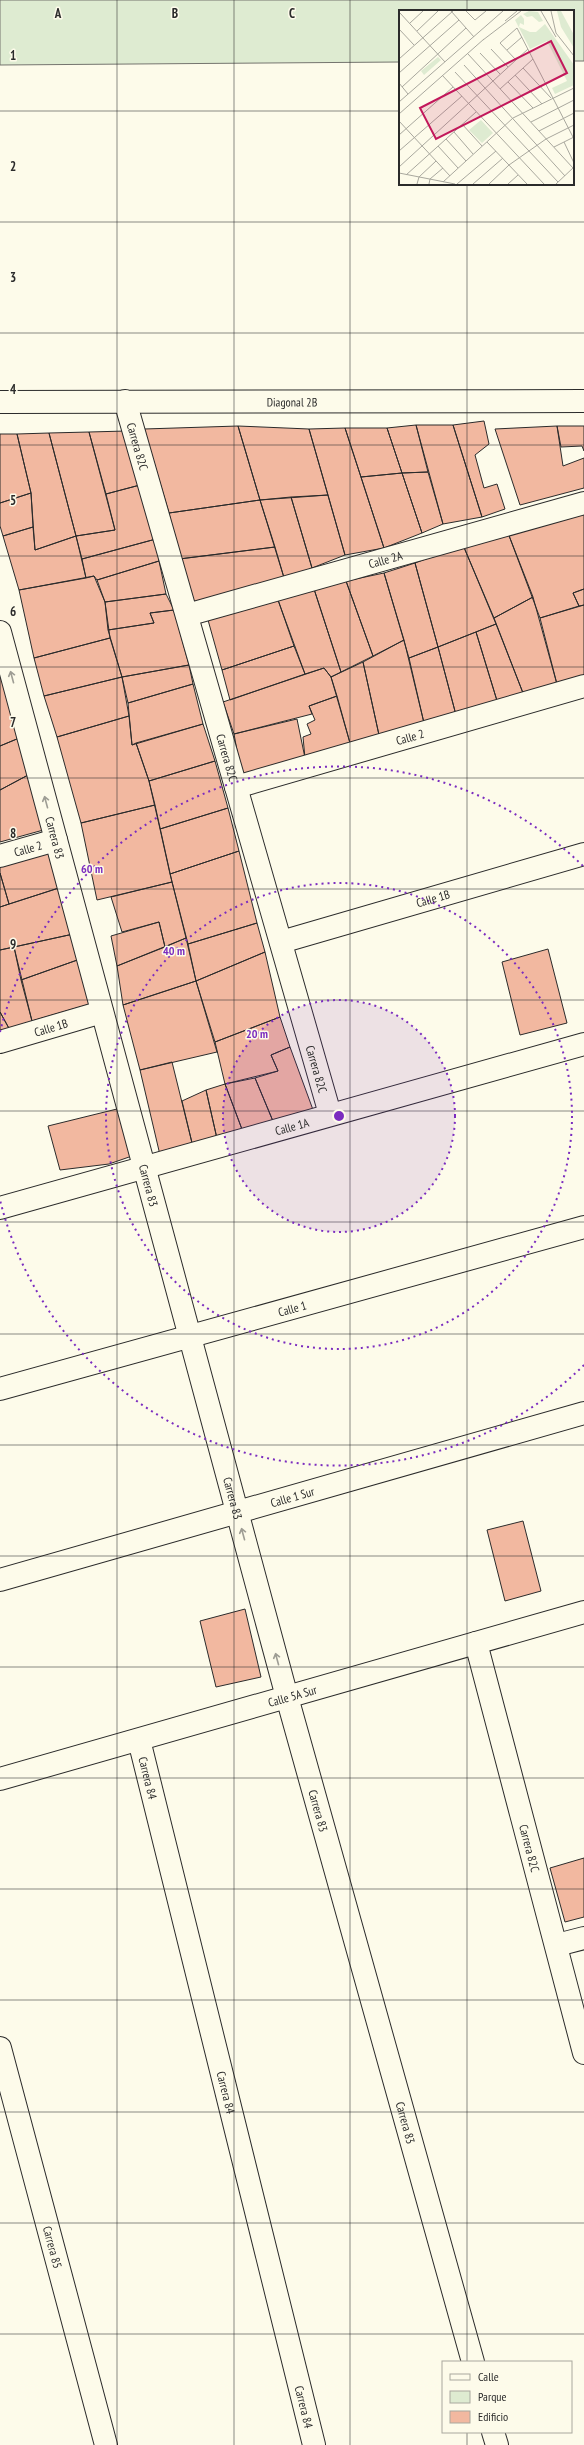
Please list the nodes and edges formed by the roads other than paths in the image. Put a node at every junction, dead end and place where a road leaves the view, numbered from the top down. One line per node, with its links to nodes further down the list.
1 (125, 401): 2 (street, Diagonal 2B); 3 (street, Diagonal 2B); 5 (street, Carrera 82C)
2 (584, 401)
3 (0, 402)
4 (584, 503): 5 (street, Calle 2A)
5 (187, 615): 9 (street, Carrera 82C)
6 (0, 632): 7 (street, Carrera 83)
7 (3, 656): 10 (street, Carrera 83, one-way to 7)
8 (584, 686): 9 (street, Calle 2)
9 (236, 787): 13 (street, Carrera 82C)
10 (56, 840): 12 (street, Calle 2); 14 (street, Carrera 83)
11 (584, 854): 13 (street, Calle 1B)
12 (0, 856)
13 (280, 942): 17 (street, Carrera 82C)
14 (102, 1012): 15 (street, Calle 1B); 18 (street, Carrera 83)
15 (0, 1042)
16 (584, 1044): 17 (street, Calle 1A)
17 (330, 1114): 18 (street, Calle 1A)
18 (144, 1167): 19 (street, Calle 1A); 21 (street, Carrera 83)
19 (0, 1208)
20 (584, 1227): 21 (street, Calle 1)
21 (190, 1336): 22 (street, Calle 1); 24 (street, Carrera 83)
22 (0, 1389)
23 (584, 1413): 24 (street, Calle 1 Sur)
24 (237, 1512): 25 (street, Calle 1 Sur); 28 (street, Carrera 83, one-way to 24)
25 (0, 1580)
26 (584, 1612): 27 (street, Calle 5A Sur)
27 (476, 1643): 28 (street, Calle 5A Sur); 32 (street, Carrera 82C)
28 (287, 1697): 29 (street, Calle 5A Sur); 35 (street, Carrera 83)
29 (139, 1740): 30 (street, Calle 5A Sur); 38 (street, Carrera 84)
30 (0, 1779)
31 (584, 1938): 32 (street)
32 (557, 1945): 34 (street, Carrera 82C)
33 (0, 2048): 37 (street, Carrera 85)
34 (584, 2053)
35 (473, 2361)
36 (493, 2433): 39 (street)
37 (106, 2445)
38 (314, 2445)
39 (497, 2445)

